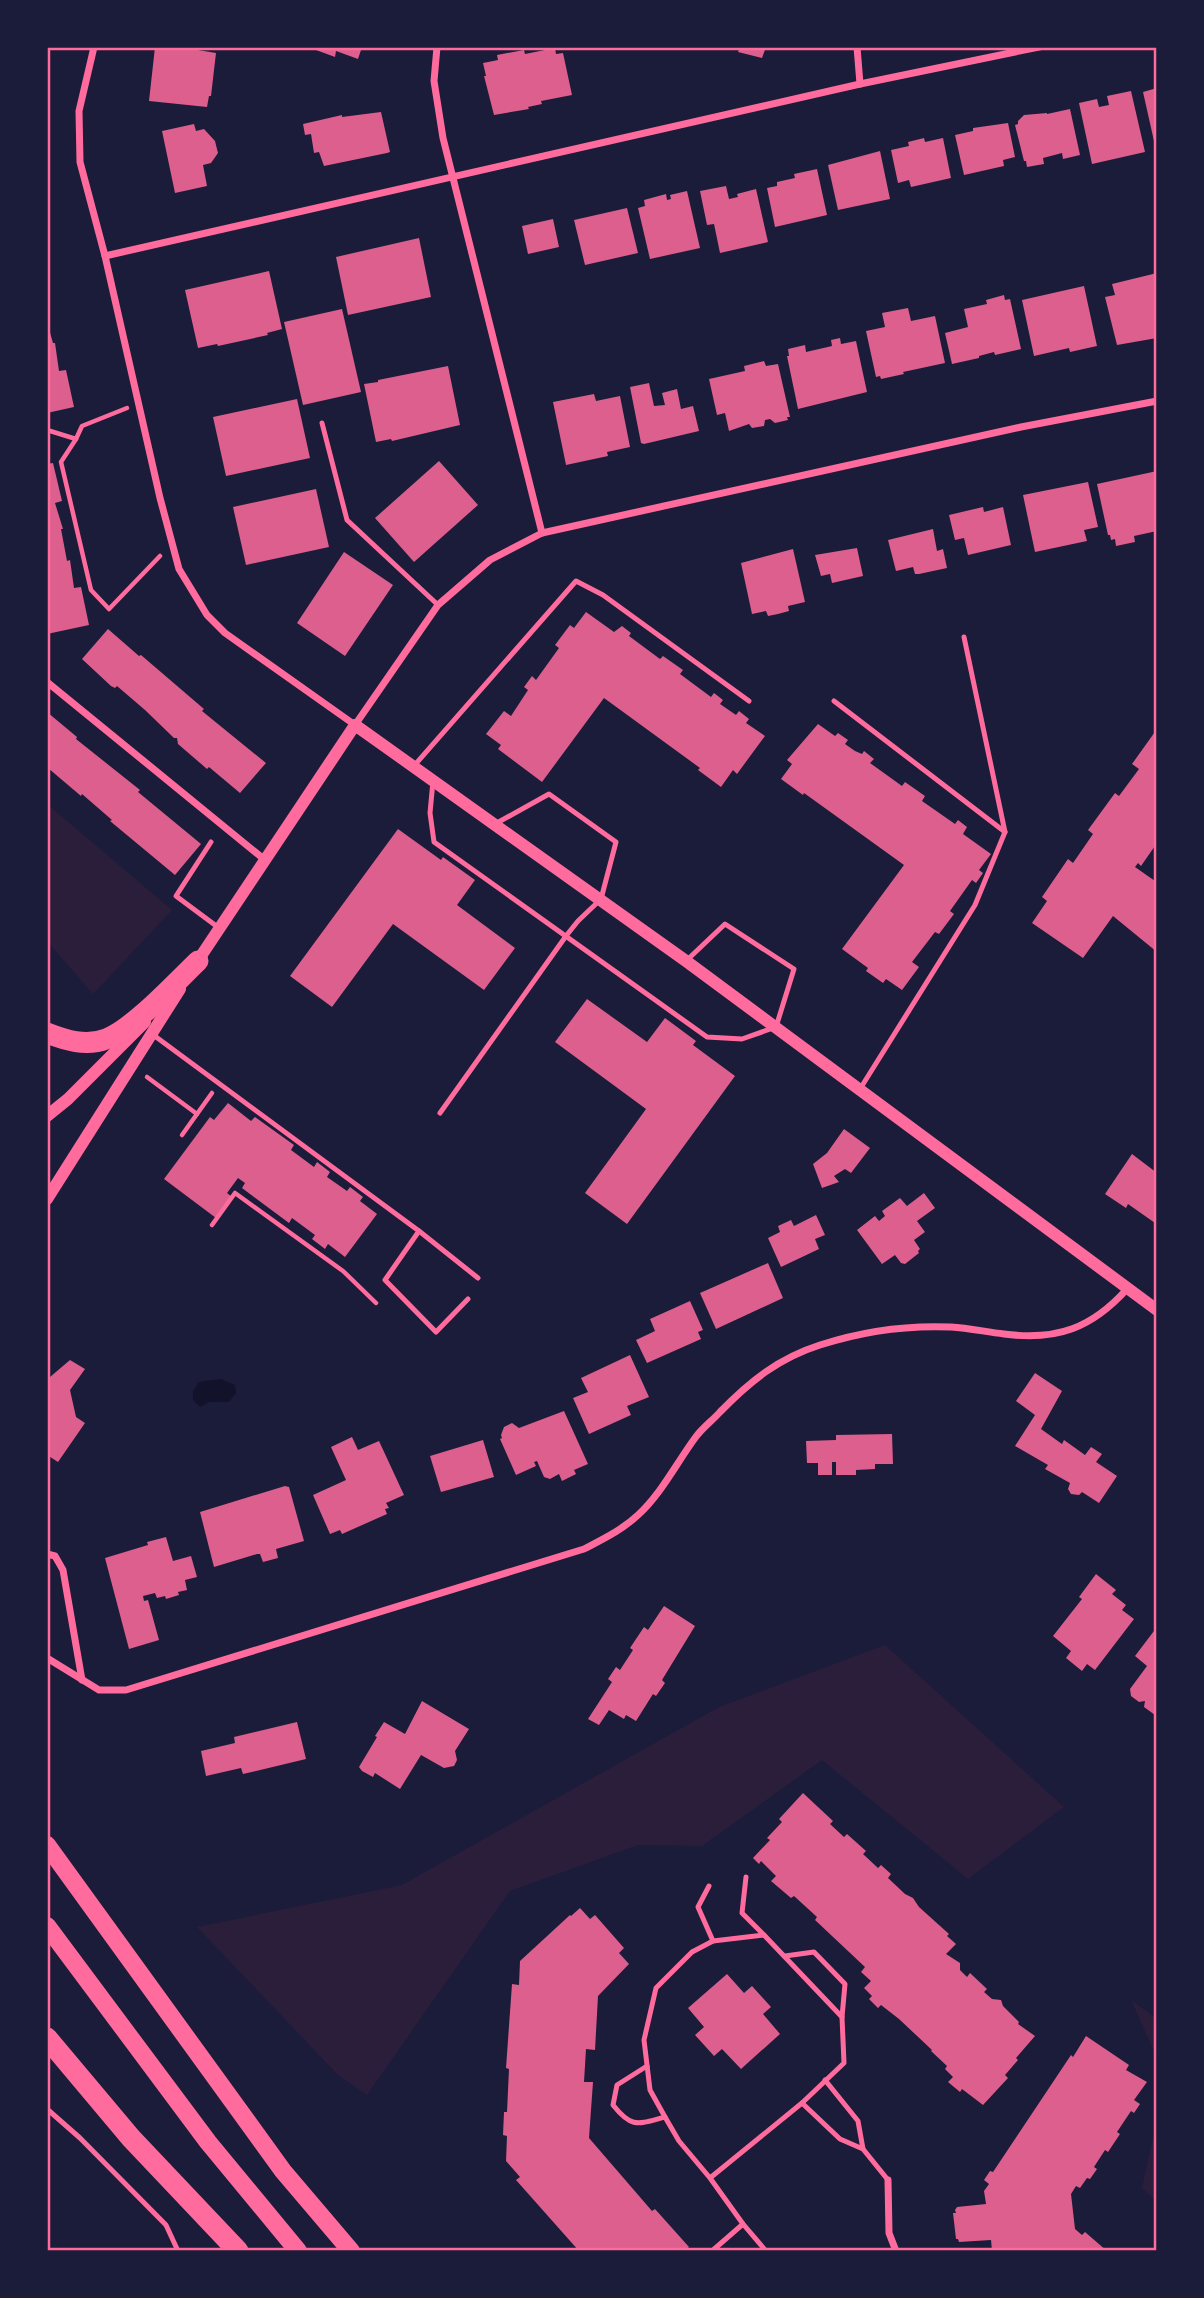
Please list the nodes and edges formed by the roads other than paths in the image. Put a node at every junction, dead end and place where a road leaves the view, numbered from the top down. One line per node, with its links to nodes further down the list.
1 (94, 47): 7 (street)
2 (437, 47): 6 (street)
3 (857, 47): 5 (street)
4 (1039, 47): 5 (street)
5 (860, 84): 6 (street)
6 (453, 176): 7 (street); 10 (street)
7 (105, 256): 16 (street)
8 (1157, 401): 10 (street)
9 (322, 423): 11 (lane)
10 (542, 533): 11 (street)
11 (438, 605): 16 (street)
12 (964, 637): 20 (lane)
13 (47, 682): 22 (street)
14 (749, 701): 17 (lane)
15 (834, 701): 20 (lane)
16 (355, 725): 17 (street); 22 (street)
17 (413, 767): 18 (street)
18 (433, 781): 19 (street); 25 (lane)
19 (495, 824): 23 (street); 23 (lane)
20 (1005, 832): 31 (lane)
21 (211, 842): 24 (lane)
22 (265, 860): 24 (street)
23 (601, 899): 25 (lane); 27 (street)
24 (219, 928): 26 (street)
25 (566, 936): 28 (lane); 32 (lane)
26 (198, 961): 29 (highway); 30 (street); 33 (street)
27 (686, 961): 28 (street); 28 (lane)
28 (776, 1027): 31 (street)
29 (47, 1032)
30 (152, 1034): 34 (street); 35 (lane)
31 (860, 1090): 37 (street)
32 (440, 1113)
33 (47, 1116)
34 (47, 1199)
35 (419, 1231): 36 (lane); 38 (lane)
36 (478, 1278)
37 (1127, 1289): 39 (street); 42 (street)
38 (468, 1299)
39 (1157, 1310)
40 (47, 1554): 42 (street)
41 (47, 1658): 42 (street)
42 (82, 1680)
43 (47, 1845): 64 (main road)
44 (746, 1878): 47 (lane)
45 (709, 1886): 48 (lane)
46 (47, 1926): 63 (main road)
47 (764, 1935): 48 (lane); 49 (lane)
48 (713, 1941): 52 (lane)
49 (785, 1956): 50 (lane); 50 (lane)
50 (842, 2017): 53 (lane)
51 (47, 2038): 62 (highway)
52 (647, 2066): 56 (lane); 56 (lane)
53 (825, 2080): 54 (lane); 57 (lane)
54 (802, 2103): 57 (lane); 58 (lane)
55 (47, 2109): 61 (lane)
56 (665, 2116): 58 (lane)
57 (863, 2149): 59 (lane)
58 (710, 2178): 60 (lane)
59 (888, 2180): 67 (street)
60 (743, 2224): 65 (lane); 66 (lane)
61 (178, 2251)
62 (238, 2251)
63 (298, 2251)
64 (351, 2251)
65 (712, 2251)
66 (766, 2251)
67 (896, 2251)

